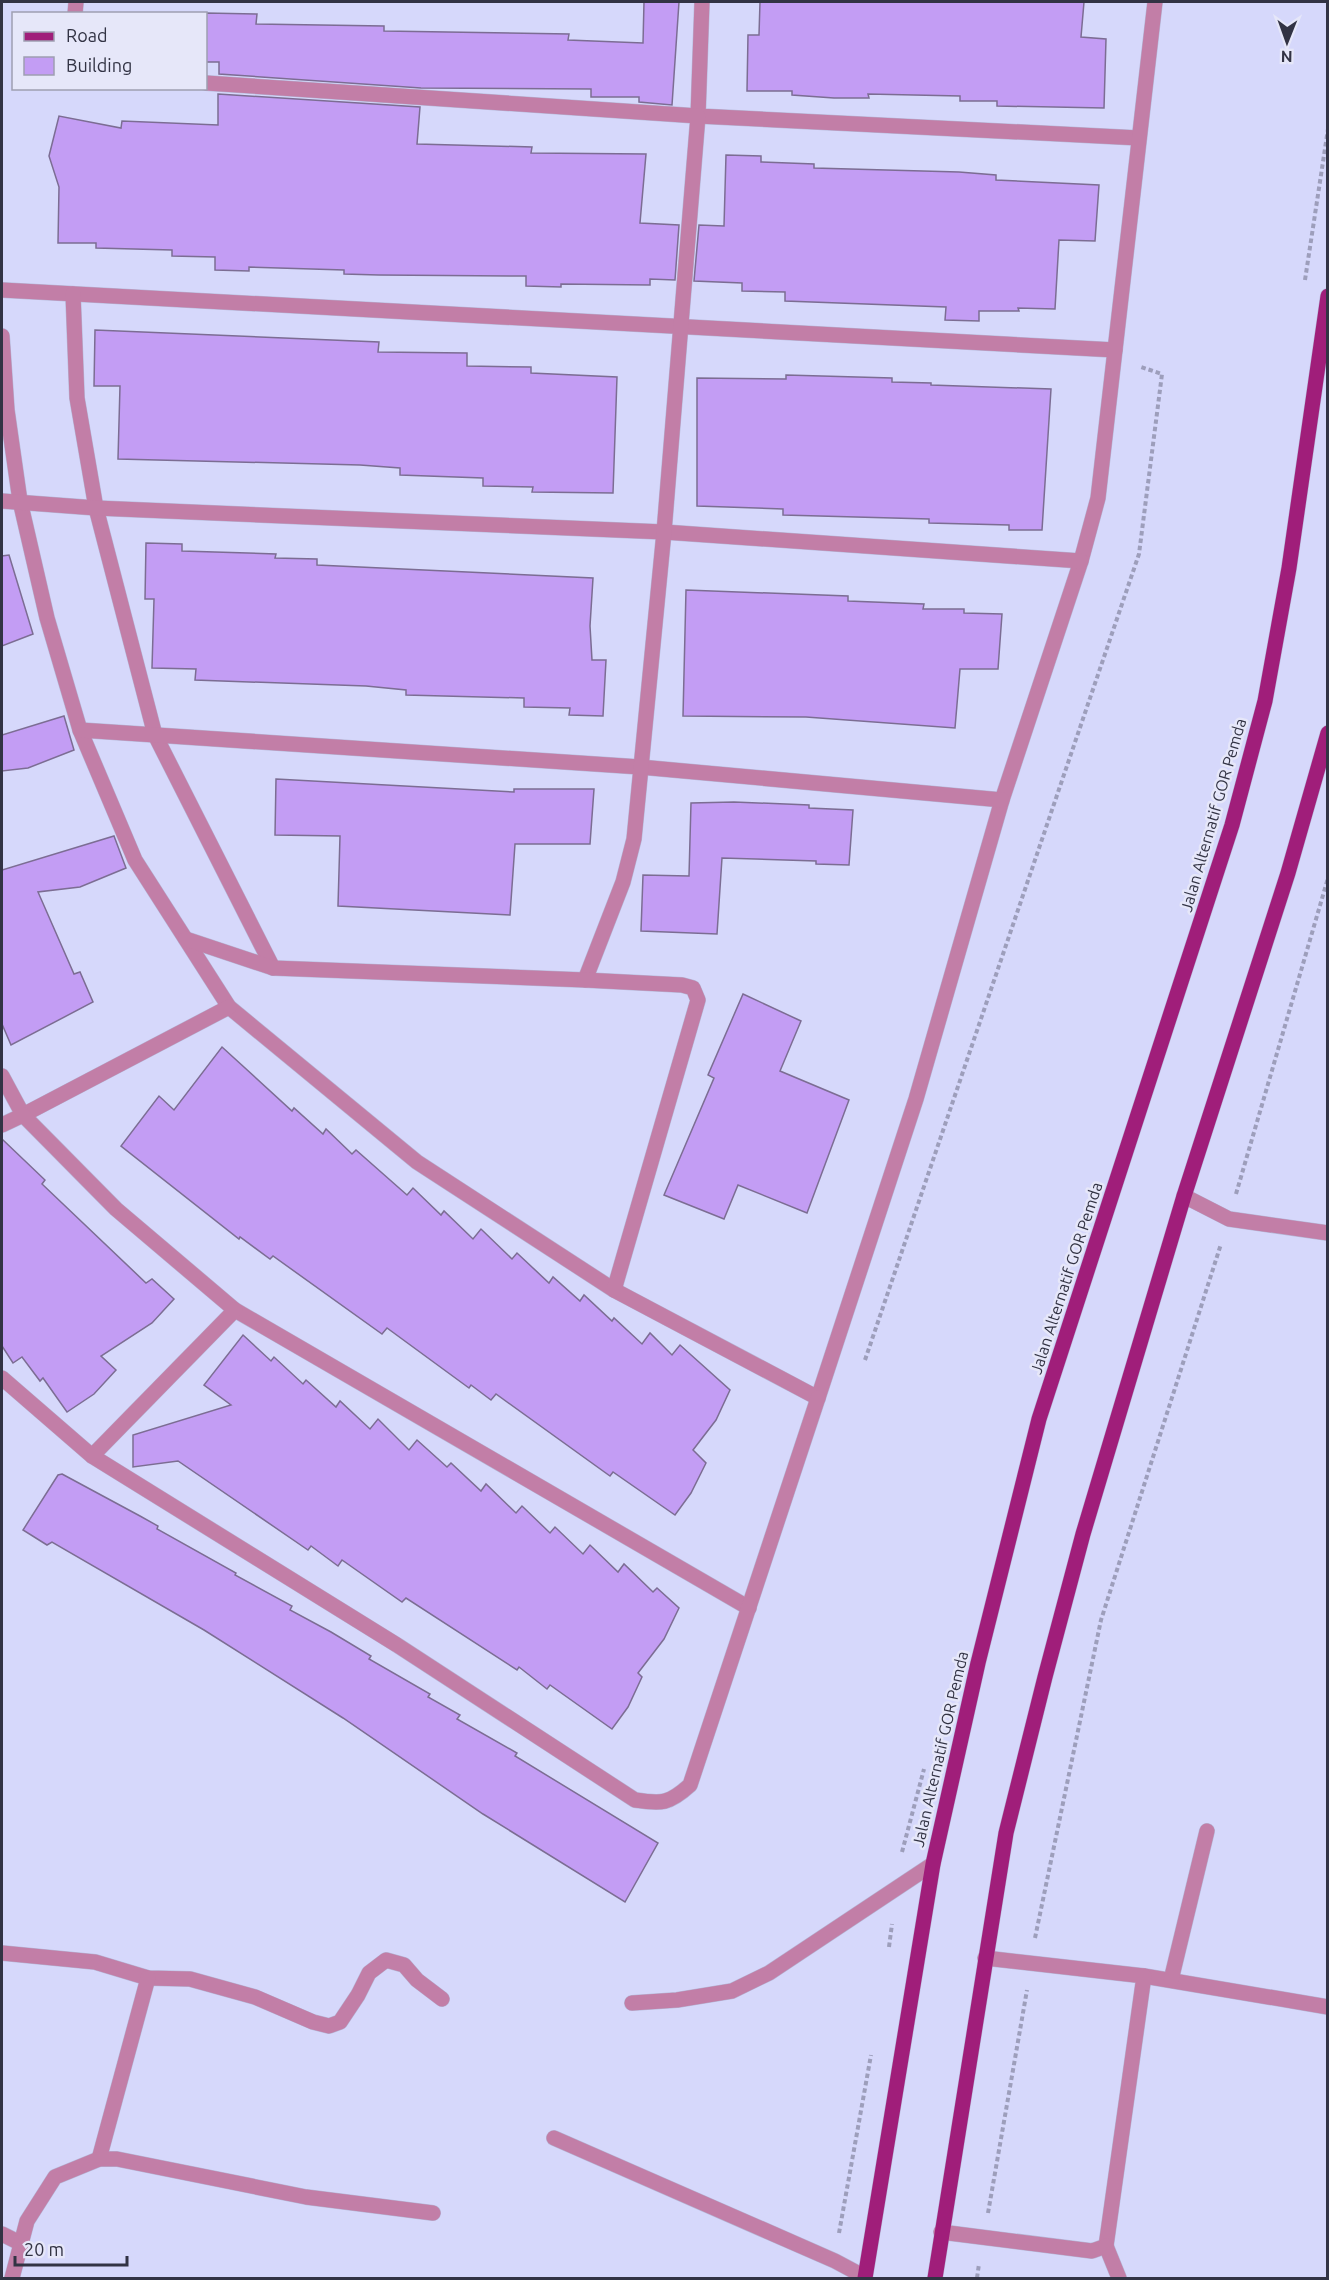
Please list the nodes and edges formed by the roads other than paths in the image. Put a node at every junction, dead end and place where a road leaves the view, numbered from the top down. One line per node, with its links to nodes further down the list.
1 (702, 2): 4 (street)
2 (1155, 2): 5 (street)
3 (207, 83): 4 (street)
4 (698, 116): 5 (street); 9 (street)
5 (1139, 138): 11 (street)
6 (2, 290): 7 (street)
7 (73, 294): 9 (street); 14 (street)
8 (1328, 296): 38 (main road, Jalan Alternatif GOR Pemda)
9 (681, 327): 11 (street); 15 (street)
10 (2, 336): 13 (street)
11 (1115, 350): 16 (street)
12 (2, 501): 13 (street)
13 (20, 501): 14 (street); 17 (street)
14 (96, 508): 15 (street); 19 (street)
15 (664, 532): 16 (street); 20 (street)
16 (1081, 561): 21 (street)
17 (80, 730): 19 (street); 22 (street)
18 (1328, 733): 29 (main road)
19 (155, 735): 20 (street); 23 (street)
20 (640, 767): 21 (street); 24 (street)
21 (1002, 800): 34 (street)
22 (186, 939): 23 (street); 25 (street)
23 (273, 968): 24 (street)
24 (585, 980): 31 (street)
25 (229, 1007): 27 (street); 31 (street)
26 (2, 1076): 27 (street)
27 (23, 1115): 28 (street); 32 (street)
28 (2, 1125)
29 (1184, 1196): 30 (street); 40 (main road)
30 (1328, 1233)
31 (615, 1290): 34 (street)
32 (235, 1310): 35 (street); 36 (street)
33 (2, 1378): 35 (street)
34 (818, 1398): 36 (street)
35 (92, 1456): 36 (street)
36 (749, 1608)
37 (1208, 1831): 43 (street)
38 (933, 1864): 45 (street); 55 (main road, Jalan Alternatif GOR Pemda)
39 (2, 1953): 42 (street)
40 (985, 1958): 41 (street); 50 (main road)
41 (1144, 1976): 43 (street); 53 (street)
42 (148, 1978): 44 (street); 48 (street)
43 (1171, 1980): 46 (street)
44 (442, 1999)
45 (632, 2003)
46 (1328, 2007)
47 (554, 2138): 55 (street)
48 (99, 2159): 49 (street); 52 (street)
49 (433, 2213)
50 (941, 2232): 53 (street); 56 (main road)
51 (2, 2234): 52 (street)
52 (20, 2243): 54 (street)
53 (1106, 2246): 57 (street)
54 (12, 2278)
55 (865, 2278)
56 (935, 2278)
57 (1119, 2278)

